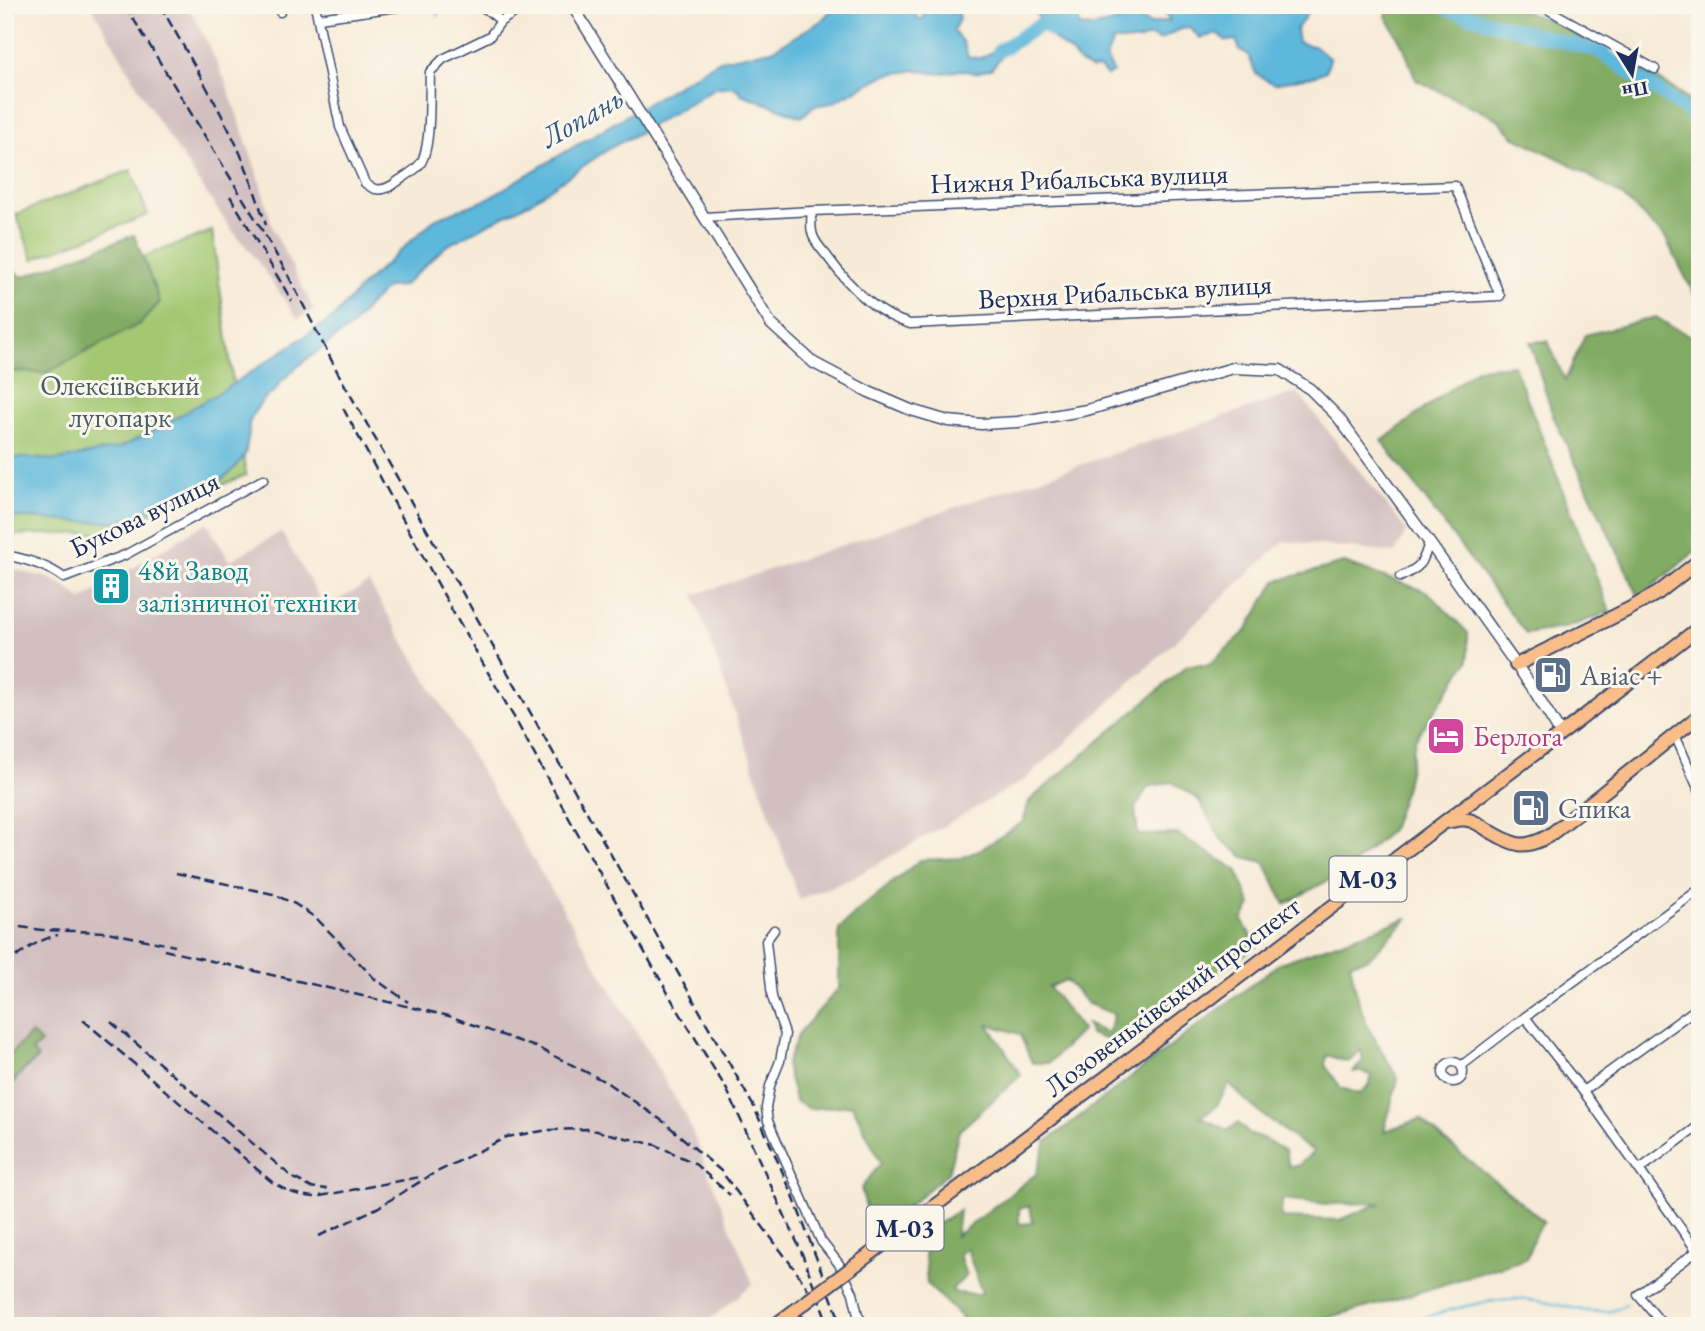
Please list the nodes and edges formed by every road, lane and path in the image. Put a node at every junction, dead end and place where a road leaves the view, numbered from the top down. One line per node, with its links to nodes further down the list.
1 (315, 5): 7 (street)
2 (411, 5): 7 (street)
3 (474, 5): 8 (street)
4 (527, 5): 8 (street)
5 (572, 5): 11 (street)
6 (1540, 5): 9 (street)
7 (319, 18): 8 (street)
8 (501, 21)
9 (1655, 69)
10 (811, 211): 11 (street, Нижня Рибальська вулиця); 12 (street, Верхня Рибальська вулиця); 12 (street, Нижня Рибальська вулиця)
11 (704, 217): 14 (street)
12 (1500, 296)
13 (264, 479): 15 (street, Букова вулиця)
14 (1429, 542): 17 (street); 19 (street)
15 (5, 555)
16 (1700, 560): 19 (highway)
17 (1400, 578)
18 (1700, 627): 21 (highway, Лозовеньківський проспект / М-03)
19 (1516, 665): 21 (street)
20 (1700, 715): 22 (highway)
21 (1561, 734): 24 (highway, Лозовеньківський проспект / М-03)
22 (1675, 735): 23 (street); 24 (highway)
23 (1700, 793)
24 (1442, 823): 34 (highway, Лозовеньківський проспект / М-03, bridge)
25 (1700, 889): 28 (street)
26 (774, 930): 37 (street)
27 (1700, 1006): 30 (street)
28 (1525, 1017): 29 (street); 30 (street)
29 (1461, 1066)
30 (1583, 1091): 32 (street)
31 (1700, 1125): 32 (street)
32 (1640, 1169): 33 (street)
33 (1699, 1250): 38 (street)
34 (774, 1326)
35 (794, 1326): 36 (street)
36 (812, 1326)
37 (864, 1326)
38 (1664, 1326)

